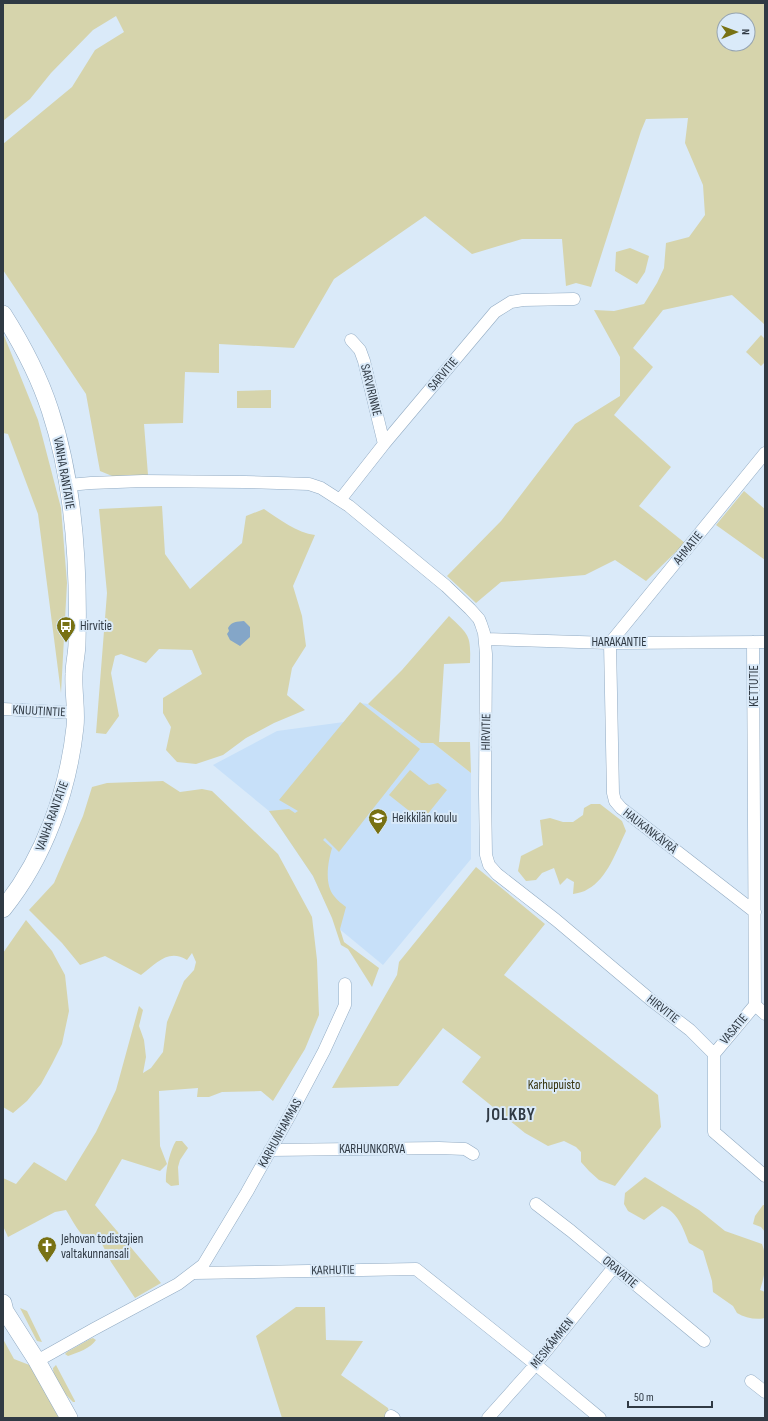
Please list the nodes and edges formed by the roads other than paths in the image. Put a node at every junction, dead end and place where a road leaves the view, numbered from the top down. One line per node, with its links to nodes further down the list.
1 (574, 299): 4 (street, SARVITIE)
2 (3, 314): 6 (main road, VANHA RANTATIE)
3 (351, 340): 4 (street, SARVIRINNE)
4 (384, 444): 7 (street, SARVITIE)
5 (765, 453): 10 (street, AHMATIE)
6 (68, 485): 7 (street, HIRVITIE); 12 (main road, VANHA RANTATIE)
7 (340, 500): 8 (street, HIRVITIE)
8 (485, 639): 10 (street, HARAKANTIE); 18 (street, HIRVITIE)
9 (759, 642): 10 (street, HARAKANTIE); 14 (street, KETTUTIE)
10 (610, 643): 14 (street, HAUKANKÄYRÄ)
11 (3, 709): 12 (street, KNUUTINTIE)
12 (76, 713): 13 (main road, VANHA RANTATIE)
13 (3, 909)
14 (755, 912): 16 (street, KETTUTIE)
15 (345, 984): 19 (street, KARHUNHAMMAS)
16 (755, 1005): 17 (street); 18 (street, VASATIE)
17 (765, 1014)
18 (714, 1054): 21 (street)
19 (270, 1150): 20 (street, KARHUNKORVA); 24 (street, KARHUNHAMMAS)
20 (473, 1154)
21 (765, 1176)
22 (536, 1204): 23 (street, ORAVATIE)
23 (614, 1267): 27 (street, ORAVATIE); 29 (street, MESIKÄMMEN)
24 (194, 1273): 28 (street); 29 (street, KARHUTIE)
25 (3, 1291): 28 (main road)
26 (3, 1303): 28 (main road)
27 (704, 1341)
28 (37, 1361): 32 (main road)
29 (535, 1364): 33 (street, MESIKÄMMEN); 34 (street, KARHUTIE)
30 (751, 1381): 31 (street)
31 (765, 1392)
32 (69, 1418)
33 (488, 1418)
34 (600, 1418)

